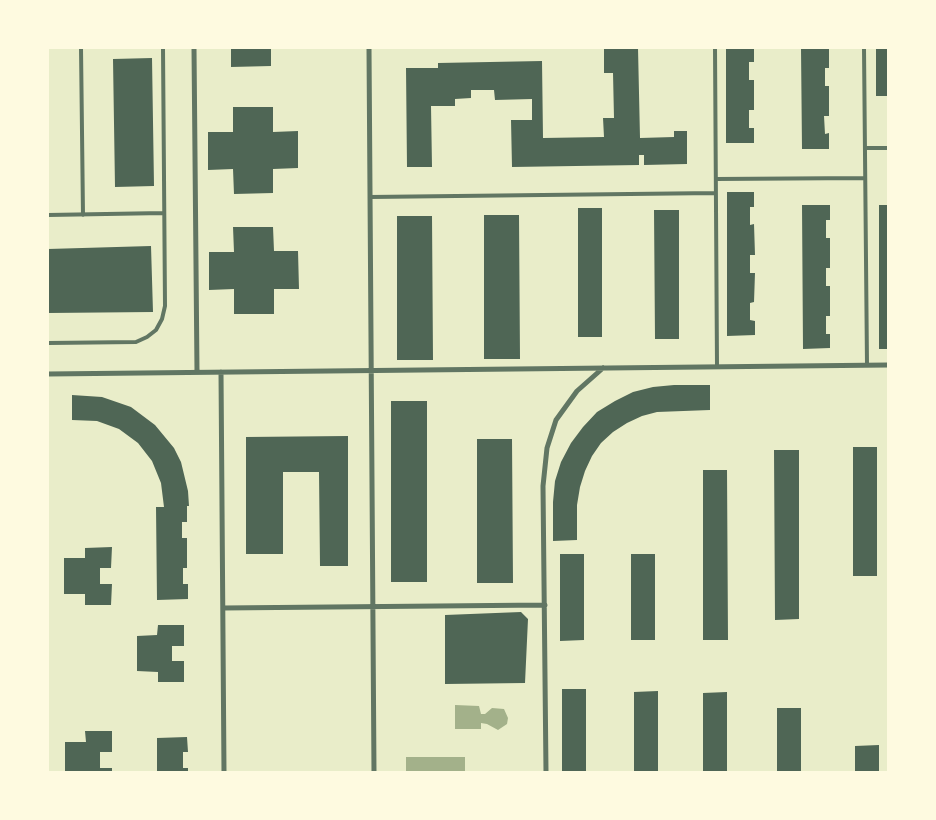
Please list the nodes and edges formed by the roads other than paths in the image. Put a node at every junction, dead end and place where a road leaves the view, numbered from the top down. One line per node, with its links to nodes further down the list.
1 (81, 48): 14 (lane)
2 (163, 48): 13 (lane)
3 (194, 48): 22 (street)
4 (369, 48): 12 (street)
5 (715, 48): 10 (lane)
6 (864, 48): 7 (lane)
7 (865, 148): 8 (lane); 9 (lane)
8 (888, 148)
9 (865, 178): 10 (lane); 17 (lane)
10 (716, 179): 11 (lane)
11 (716, 193): 12 (lane); 19 (lane)
12 (370, 197): 21 (street)
13 (164, 213): 14 (lane); 16 (lane)
14 (83, 214): 15 (lane)
15 (48, 215)
16 (48, 343)
17 (867, 365): 18 (street); 19 (street)
18 (888, 365)
19 (717, 366): 20 (street)
20 (603, 368): 21 (street); 25 (street)
21 (371, 370): 23 (street); 26 (street)
22 (197, 372): 23 (street); 24 (street)
23 (221, 372): 27 (street)
24 (48, 374)
25 (545, 604): 26 (street); 30 (street)
26 (373, 606): 27 (street); 29 (street)
27 (223, 608): 28 (street)
28 (224, 772)
29 (374, 772)
30 (546, 772)

